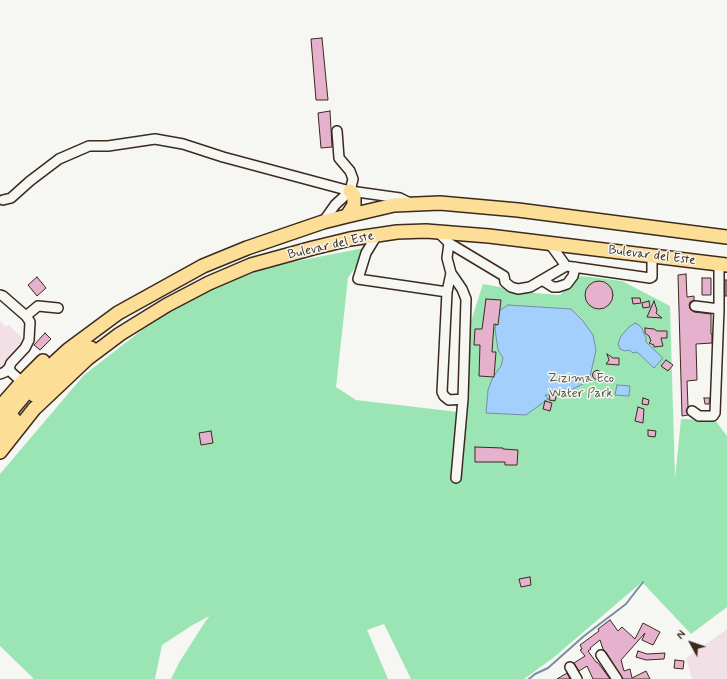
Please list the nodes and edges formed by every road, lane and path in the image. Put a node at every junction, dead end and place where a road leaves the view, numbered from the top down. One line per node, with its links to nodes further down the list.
1 (337, 131): 2 (lane)
2 (350, 191): 3 (lane); 4 (lane); 6 (highway); 7 (lane)
3 (3, 200)
4 (411, 204): 5 (highway, Bulevar del Este); 6 (highway, Bulevar del Este)
5 (518, 210): 8 (highway); 11 (highway, Bulevar del Este)
6 (347, 216): 7 (highway, Bulevar del Este)
7 (322, 222): 25 (highway, Bulevar del Este)
8 (727, 228)
9 (438, 232): 10 (highway, Bulevar del Este); 12 (lane); 13 (highway, Bulevar del Este)
10 (377, 235): 20 (lane); 27 (highway, Bulevar del Este)
11 (727, 237)
12 (449, 243): 18 (lane); 19 (lane)
13 (550, 244): 14 (highway, Bulevar del Este); 16 (lane)
14 (652, 256): 15 (highway, Bulevar del Este); 17 (lane)
15 (723, 264): 24 (lane)
16 (566, 266): 17 (lane); 19 (lane)
17 (576, 267): 19 (lane)
18 (451, 273): 20 (lane); 32 (lane)
19 (542, 280)
20 (447, 292): 32 (lane)
21 (0, 295): 26 (lane)
22 (696, 306): 24 (lane)
23 (58, 308): 26 (lane)
24 (719, 309): 33 (lane)
25 (118, 313): 30 (highway); 34 (highway, Bulevar del Este)
26 (26, 316): 28 (lane)
27 (120, 334): 35 (highway); 36 (highway, Bulevar del Este)
28 (9, 368): 29 (lane); 30 (lane)
29 (0, 374)
30 (22, 382): 31 (highway)
31 (2, 399)
32 (463, 399): 37 (lane)
33 (692, 411)
34 (0, 424)
35 (0, 437)
36 (0, 452)
37 (456, 478)
38 (601, 655): 41 (lane)
39 (570, 667): 40 (lane)
40 (577, 679)
41 (617, 679)

